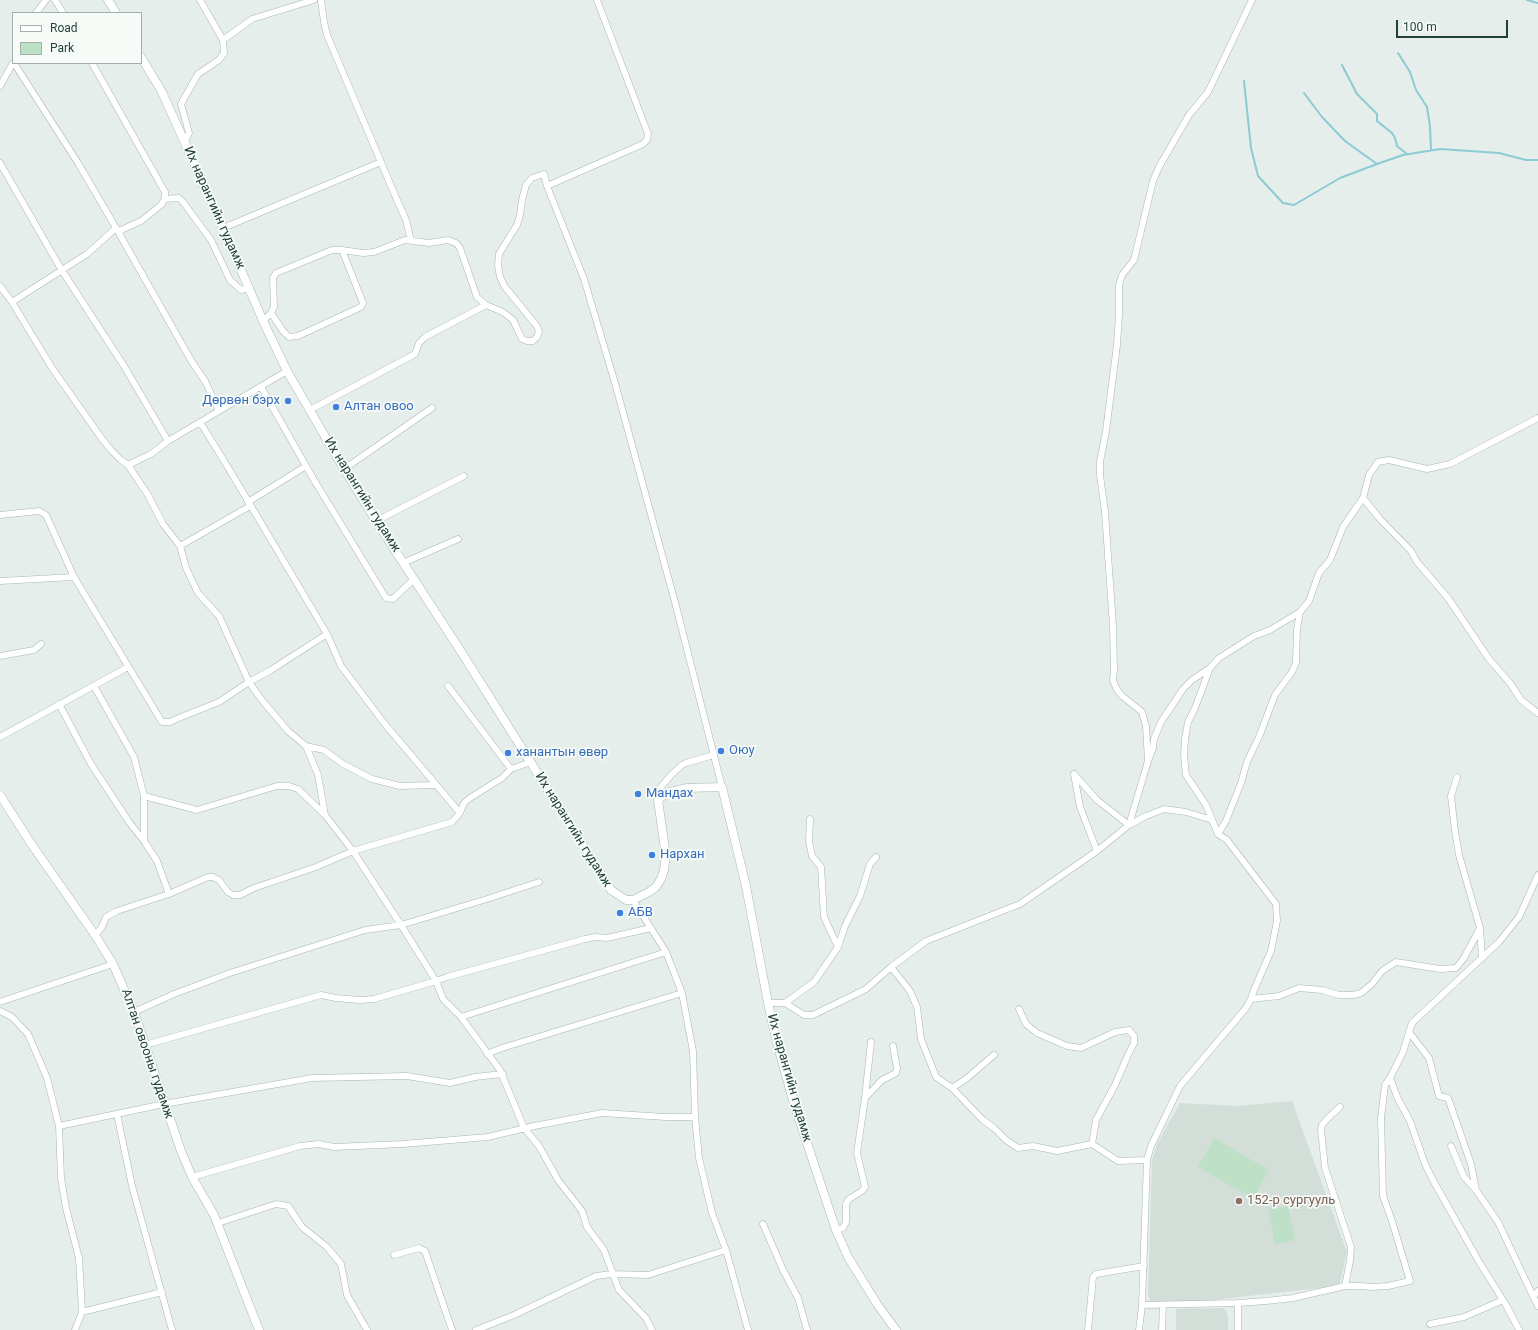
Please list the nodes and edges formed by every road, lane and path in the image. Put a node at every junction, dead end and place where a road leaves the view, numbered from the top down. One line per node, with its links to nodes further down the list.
1 (46, 0): 9 (street)
2 (55, 0): 10 (street)
3 (108, 0): 11 (main road)
4 (200, 0): 12 (street)
5 (314, 0): 12 (street)
6 (321, 0): 19 (street)
7 (597, 0): 21 (street)
8 (1252, 0): 70 (street)
9 (37, 12)
10 (62, 12)
11 (115, 12)
12 (223, 40): 18 (street)
13 (142, 59): 18 (main road, Их нарангийн гудамж)
14 (13, 64): 17 (street)
15 (15, 64): 24 (street)
16 (93, 64): 22 (street)
17 (0, 86)
18 (185, 142): 23 (main road, Их нарангийн гудамж)
19 (381, 162): 23 (street); 25 (street)
20 (0, 163): 27 (street)
21 (547, 186): 31 (street); 69 (street)
22 (165, 200): 24 (street); 29 (street)
23 (223, 228): 29 (main road, Их нарангийн гудамж)
24 (118, 230): 27 (street); 38 (street)
25 (411, 241): 26 (street); 31 (street)
26 (342, 250): 32 (street); 32 (street)
27 (62, 269): 30 (street); 41 (street)
28 (0, 286): 30 (street)
29 (250, 288): 33 (main road, Их нарангийн гудамж)
30 (12, 302): 42 (street)
31 (486, 305): 37 (street)
32 (271, 313): 33 (street)
33 (263, 321): 34 (main road, Их нарангийн гудамж)
34 (287, 371): 35 (street); 37 (main road, Их нарангийн гудамж)
35 (261, 387): 38 (street); 43 (street)
36 (432, 408): 44 (street)
37 (310, 410): 44 (main road, Их нарангийн гудамж)
38 (219, 411): 40 (street)
39 (1538, 418): 46 (street)
40 (200, 422): 41 (street); 47 (street)
41 (168, 442): 42 (street)
42 (128, 465): 51 (street)
43 (306, 466): 47 (street); 54 (street)
44 (344, 469): 49 (main road, Их нарангийн гудамж)
45 (464, 476): 49 (street)
46 (1363, 498): 56 (street); 66 (street)
47 (249, 504): 51 (street); 57 (street)
48 (0, 515): 53 (street)
49 (376, 521): 52 (main road, Их нарангийн гудамж)
50 (458, 539): 52 (street)
51 (180, 546): 62 (street)
52 (403, 563): 54 (main road, Их нарангийн гудамж)
53 (74, 577): 55 (street); 60 (street)
54 (414, 579): 71 (main road, Их нарангийн гудамж)
55 (0, 581)
56 (1300, 612): 61 (street); 84 (street)
57 (327, 634): 62 (street); 74 (street)
58 (41, 644): 59 (street)
59 (0, 656)
60 (128, 667): 62 (street); 63 (street)
61 (1210, 668): 70 (street); 82 (street)
62 (249, 682): 68 (street)
63 (94, 686): 65 (street); 77 (street)
64 (448, 686): 72 (street)
65 (59, 704): 67 (street); 85 (street)
66 (1538, 713)
67 (0, 737)
68 (306, 746): 74 (street); 80 (street)
69 (714, 755): 75 (street); 78 (street)
70 (1148, 761): 83 (street)
71 (531, 762): 72 (street); 92 (main road, Их нарангийн гудамж)
72 (512, 769): 79 (street)
73 (1457, 778): 95 (street)
74 (436, 785): 79 (street)
75 (722, 787): 78 (main road); 106 (main road, Их нарангийн гудамж)
76 (0, 795): 96 (main road, Алтан овооны гудамж)
77 (144, 796): 80 (street); 85 (street)
78 (658, 800): 92 (main road)
79 (460, 813): 87 (street)
80 (325, 815): 87 (street)
81 (810, 819): 97 (street)
82 (1212, 820): 83 (street); 84 (street)
83 (1129, 825): 86 (street); 86 (street)
84 (1218, 834): 104 (street)
85 (144, 841): 91 (street)
86 (1097, 851): 101 (street)
87 (354, 852): 91 (street); 93 (street)
88 (876, 857): 97 (street)
89 (1538, 875): 99 (street)
90 (539, 882): 93 (street)
91 (169, 894): 96 (street)
92 (633, 900): 94 (street)
93 (401, 925): 102 (street); 110 (street)
94 (650, 928): 98 (street); 102 (street)
95 (1480, 928): 99 (street); 104 (street)
96 (95, 935): 100 (main road, Алтан овооны гудамж)
97 (838, 947): 107 (street)
98 (666, 952): 103 (street); 111 (street)
99 (1482, 958): 112 (street)
100 (114, 964): 105 (street); 110 (main road, Алтан овооны гудамж)
101 (891, 967): 107 (street); 120 (street)
102 (436, 981): 111 (street); 114 (street)
103 (682, 993): 116 (street); 125 (street)
104 (1251, 999): 130 (street)
105 (0, 1002)
106 (768, 1003): 107 (street); 135 (main road, Их нарангийн гудамж)
107 (785, 1003)
108 (1020, 1009): 128 (street)
109 (0, 1012): 126 (street)
110 (134, 1012): 114 (main road, Алтан овооны гудамж)
111 (461, 1017): 116 (street)
112 (1409, 1032): 119 (street); 132 (street)
113 (871, 1042): 121 (street)
114 (145, 1045): 122 (main road, Алтан овооны гудамж)
115 (893, 1046): 121 (street)
116 (487, 1054): 118 (street)
117 (994, 1055): 120 (street)
118 (503, 1074): 122 (street); 127 (street)
119 (1390, 1078): 140 (street); 143 (street)
120 (952, 1088): 128 (street)
121 (865, 1098): 135 (street)
122 (164, 1104): 124 (street); 131 (main road, Алтан овооны гудамж)
123 (1340, 1107): 140 (street)
124 (117, 1114): 126 (street); 141 (street)
125 (694, 1117): 127 (street); 136 (street)
126 (59, 1126): 148 (street)
127 (524, 1128): 131 (street); 139 (street)
128 (1092, 1144): 130 (street)
129 (1451, 1146): 132 (street)
130 (1147, 1160): 138 (street)
131 (192, 1176): 133 (main road, Алтан овооны гудамж)
132 (1476, 1190): 142 (street)
133 (218, 1223): 152 (main road, Алтан овооны гудамж); 153 (street)
134 (762, 1224): 158 (street)
135 (836, 1230): 159 (main road, Их нарангийн гудамж)
136 (726, 1250): 139 (street); 157 (street)
137 (394, 1255): 154 (street)
138 (1144, 1266): 145 (street); 160 (street)
139 (612, 1274): 155 (street); 156 (street)
140 (1345, 1286): 144 (street)
141 (162, 1292): 148 (street); 151 (street)
142 (1536, 1293): 147 (street)
143 (1503, 1300): 149 (street); 164 (street)
144 (1238, 1303): 146 (street); 163 (street)
145 (1142, 1305): 146 (street); 161 (street)
146 (1163, 1305): 162 (street)
147 (1538, 1306)
148 (82, 1312): 150 (street)
149 (1430, 1324)
150 (74, 1330)
151 (172, 1330)
152 (259, 1330)
153 (367, 1330)
154 (452, 1330)
155 (476, 1330)
156 (652, 1330)
157 (748, 1330)
158 (807, 1330)
159 (896, 1330)
160 (1088, 1330)
161 (1139, 1330)
162 (1162, 1330)
163 (1238, 1330)
164 (1519, 1330)

